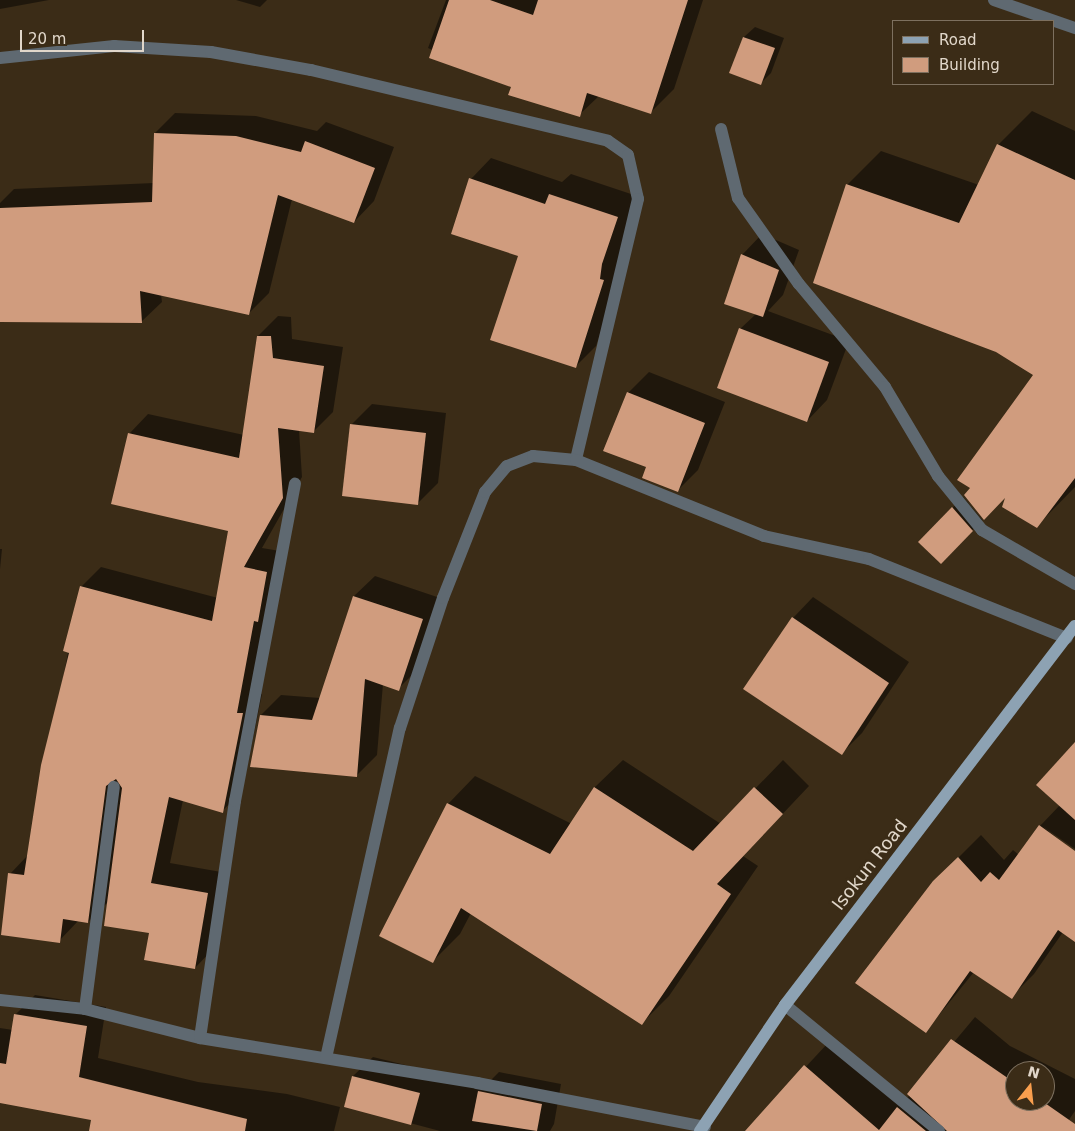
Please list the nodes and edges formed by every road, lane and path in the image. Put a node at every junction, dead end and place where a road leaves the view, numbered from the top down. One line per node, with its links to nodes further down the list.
1 (994, 0): 2 (street)
2 (1052, 20)
3 (1055, 21): 4 (street)
4 (1075, 28)
5 (0, 58): 7 (street)
6 (721, 129): 9 (street)
7 (576, 460): 11 (street); 17 (street)
8 (295, 484): 16 (street)
9 (1075, 584)
10 (1075, 626): 11 (main road, Isokun Road)
11 (1068, 638): 14 (main road, Isokun Road)
12 (114, 786): 15 (street)
13 (0, 1000): 15 (street)
14 (785, 1005): 18 (main road, Isokun Road); 19 (street)
15 (85, 1009): 16 (street)
16 (200, 1038): 17 (street)
17 (326, 1058): 18 (street)
18 (703, 1129)
19 (939, 1131)

